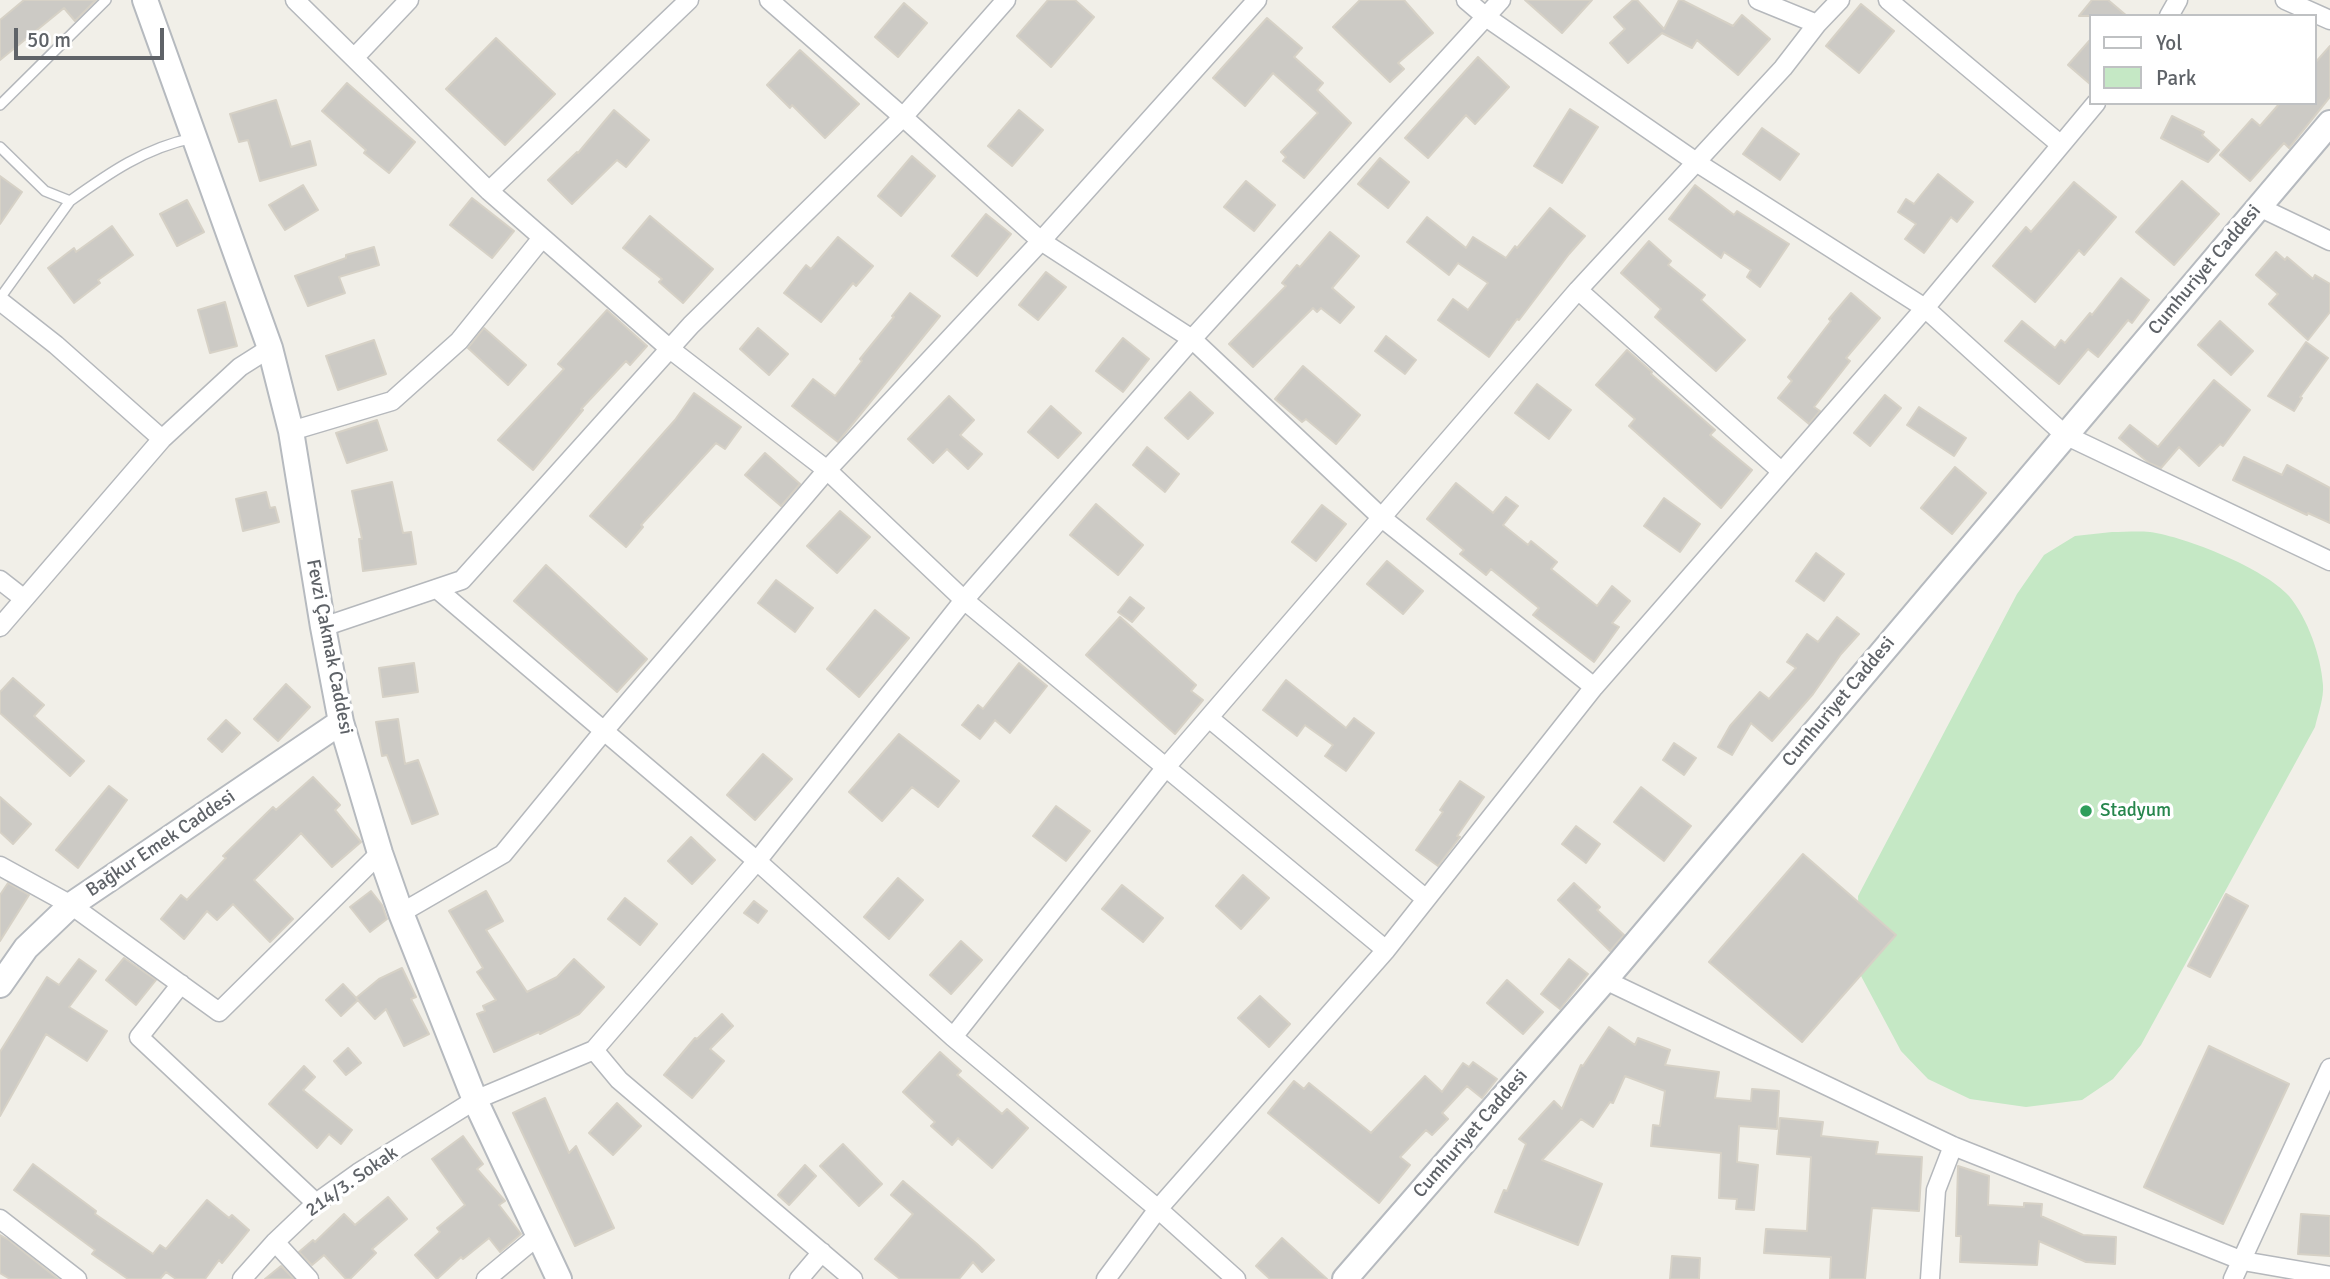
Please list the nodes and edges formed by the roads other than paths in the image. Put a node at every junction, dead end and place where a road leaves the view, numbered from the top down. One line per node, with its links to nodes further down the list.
1 (106, 0): 19 (lane)
2 (145, 0): 23 (main road, Fevzi Çakmak Caddesi)
3 (295, 0): 18 (street)
4 (409, 0): 18 (street)
5 (689, 0): 27 (street)
6 (769, 0): 21 (street)
7 (1006, 0): 21 (street)
8 (1257, 0): 32 (street)
9 (1466, 0): 15 (street)
10 (1501, 0): 15 (street)
11 (1758, 0): 17 (street)
12 (1840, 0): 17 (street)
13 (1888, 0): 24 (street)
14 (2285, 0): 16 (street)
15 (1486, 17): 26 (street); 36 (street)
16 (2330, 20)
17 (1817, 24): 26 (street)
18 (354, 58): 27 (street)
19 (0, 105)
20 (2094, 105): 24 (street)
21 (903, 117): 32 (street); 38 (street)
22 (2330, 123): 29 (main road, Cumhuriyet Caddesi)
23 (196, 137): 28 (lane); 37 (main road, Fevzi Çakmak Caddesi)
24 (2061, 145): 35 (street)
25 (0, 147): 28 (lane)
26 (1696, 162): 33 (street); 35 (street)
27 (489, 191): 30 (street)
28 (70, 201): 34 (lane)
29 (2259, 206): 31 (street); 40 (main road, Cumhuriyet Caddesi)
30 (542, 238): 38 (street); 39 (street)
31 (2330, 241)
32 (1041, 242): 36 (street); 42 (street)
33 (1578, 290): 43 (street); 44 (street)
34 (0, 299): 41 (street)
35 (1925, 308): 40 (street); 43 (street)
36 (1192, 340): 44 (street); 49 (street)
37 (270, 348): 39 (main road, Fevzi Çakmak Caddesi); 41 (street)
38 (670, 349): 42 (street); 47 (street)
39 (291, 431): 51 (main road, Fevzi Çakmak Caddesi)
40 (2065, 435): 45 (street); 64 (main road, Cumhuriyet Caddesi)
41 (162, 439): 48 (street)
42 (827, 470): 49 (street); 55 (street)
43 (1782, 472): 52 (street)
44 (1382, 519): 52 (street); 53 (street)
45 (2330, 561)
46 (0, 580): 48 (street)
47 (437, 589): 51 (street); 55 (street)
48 (23, 598): 50 (street)
49 (964, 600): 56 (street); 58 (street)
50 (0, 626)
51 (323, 627): 54 (main road, Fevzi Çakmak Caddesi)
52 (1594, 687): 60 (street)
53 (1209, 718): 56 (street); 60 (street)
54 (341, 722): 57 (main road, Fevzi Çakmak Caddesi); 61 (main road, Bağkur Emek Caddesi)
55 (603, 732): 58 (street); 62 (street)
56 (1166, 767): 63 (street); 67 (street)
57 (380, 853): 62 (main road, Fevzi Çakmak Caddesi); 65 (street)
58 (757, 861): 67 (street); 68 (street)
59 (0, 866): 61 (street)
60 (1426, 899): 63 (street)
61 (71, 905): 65 (street); 66 (main road, Bağkur Emek Caddesi)
62 (401, 913): 70 (main road, Fevzi Çakmak Caddesi)
63 (1386, 950): 73 (street)
64 (1605, 980): 71 (street); 89 (main road, Cumhuriyet Caddesi)
65 (181, 984): 72 (street)
66 (0, 985)
67 (953, 1037): 73 (street)
68 (594, 1050): 70 (street, 214/3. Sokak); 77 (street)
69 (2330, 1068): 78 (street)
70 (475, 1100): 72 (street, 214/3. Sokak); 75 (main road, Fevzi Çakmak Caddesi)
71 (1953, 1146): 78 (street); 90 (street)
72 (316, 1203): 76 (street, 214/3. Sokak)
73 (1158, 1209): 87 (street); 88 (street)
74 (0, 1219): 80 (street)
75 (539, 1236): 83 (street); 84 (main road, Fevzi Çakmak Caddesi)
76 (275, 1242): 81 (street, 214/3. Sokak); 82 (street)
77 (822, 1252): 85 (street); 86 (street)
78 (2243, 1261): 79 (street); 91 (street)
79 (2330, 1276)
80 (77, 1279)
81 (242, 1279)
82 (309, 1279)
83 (486, 1279)
84 (559, 1279)
85 (799, 1279)
86 (853, 1279)
87 (1106, 1279)
88 (1236, 1279)
89 (1345, 1279)
90 (1930, 1279)
91 (2233, 1279)

